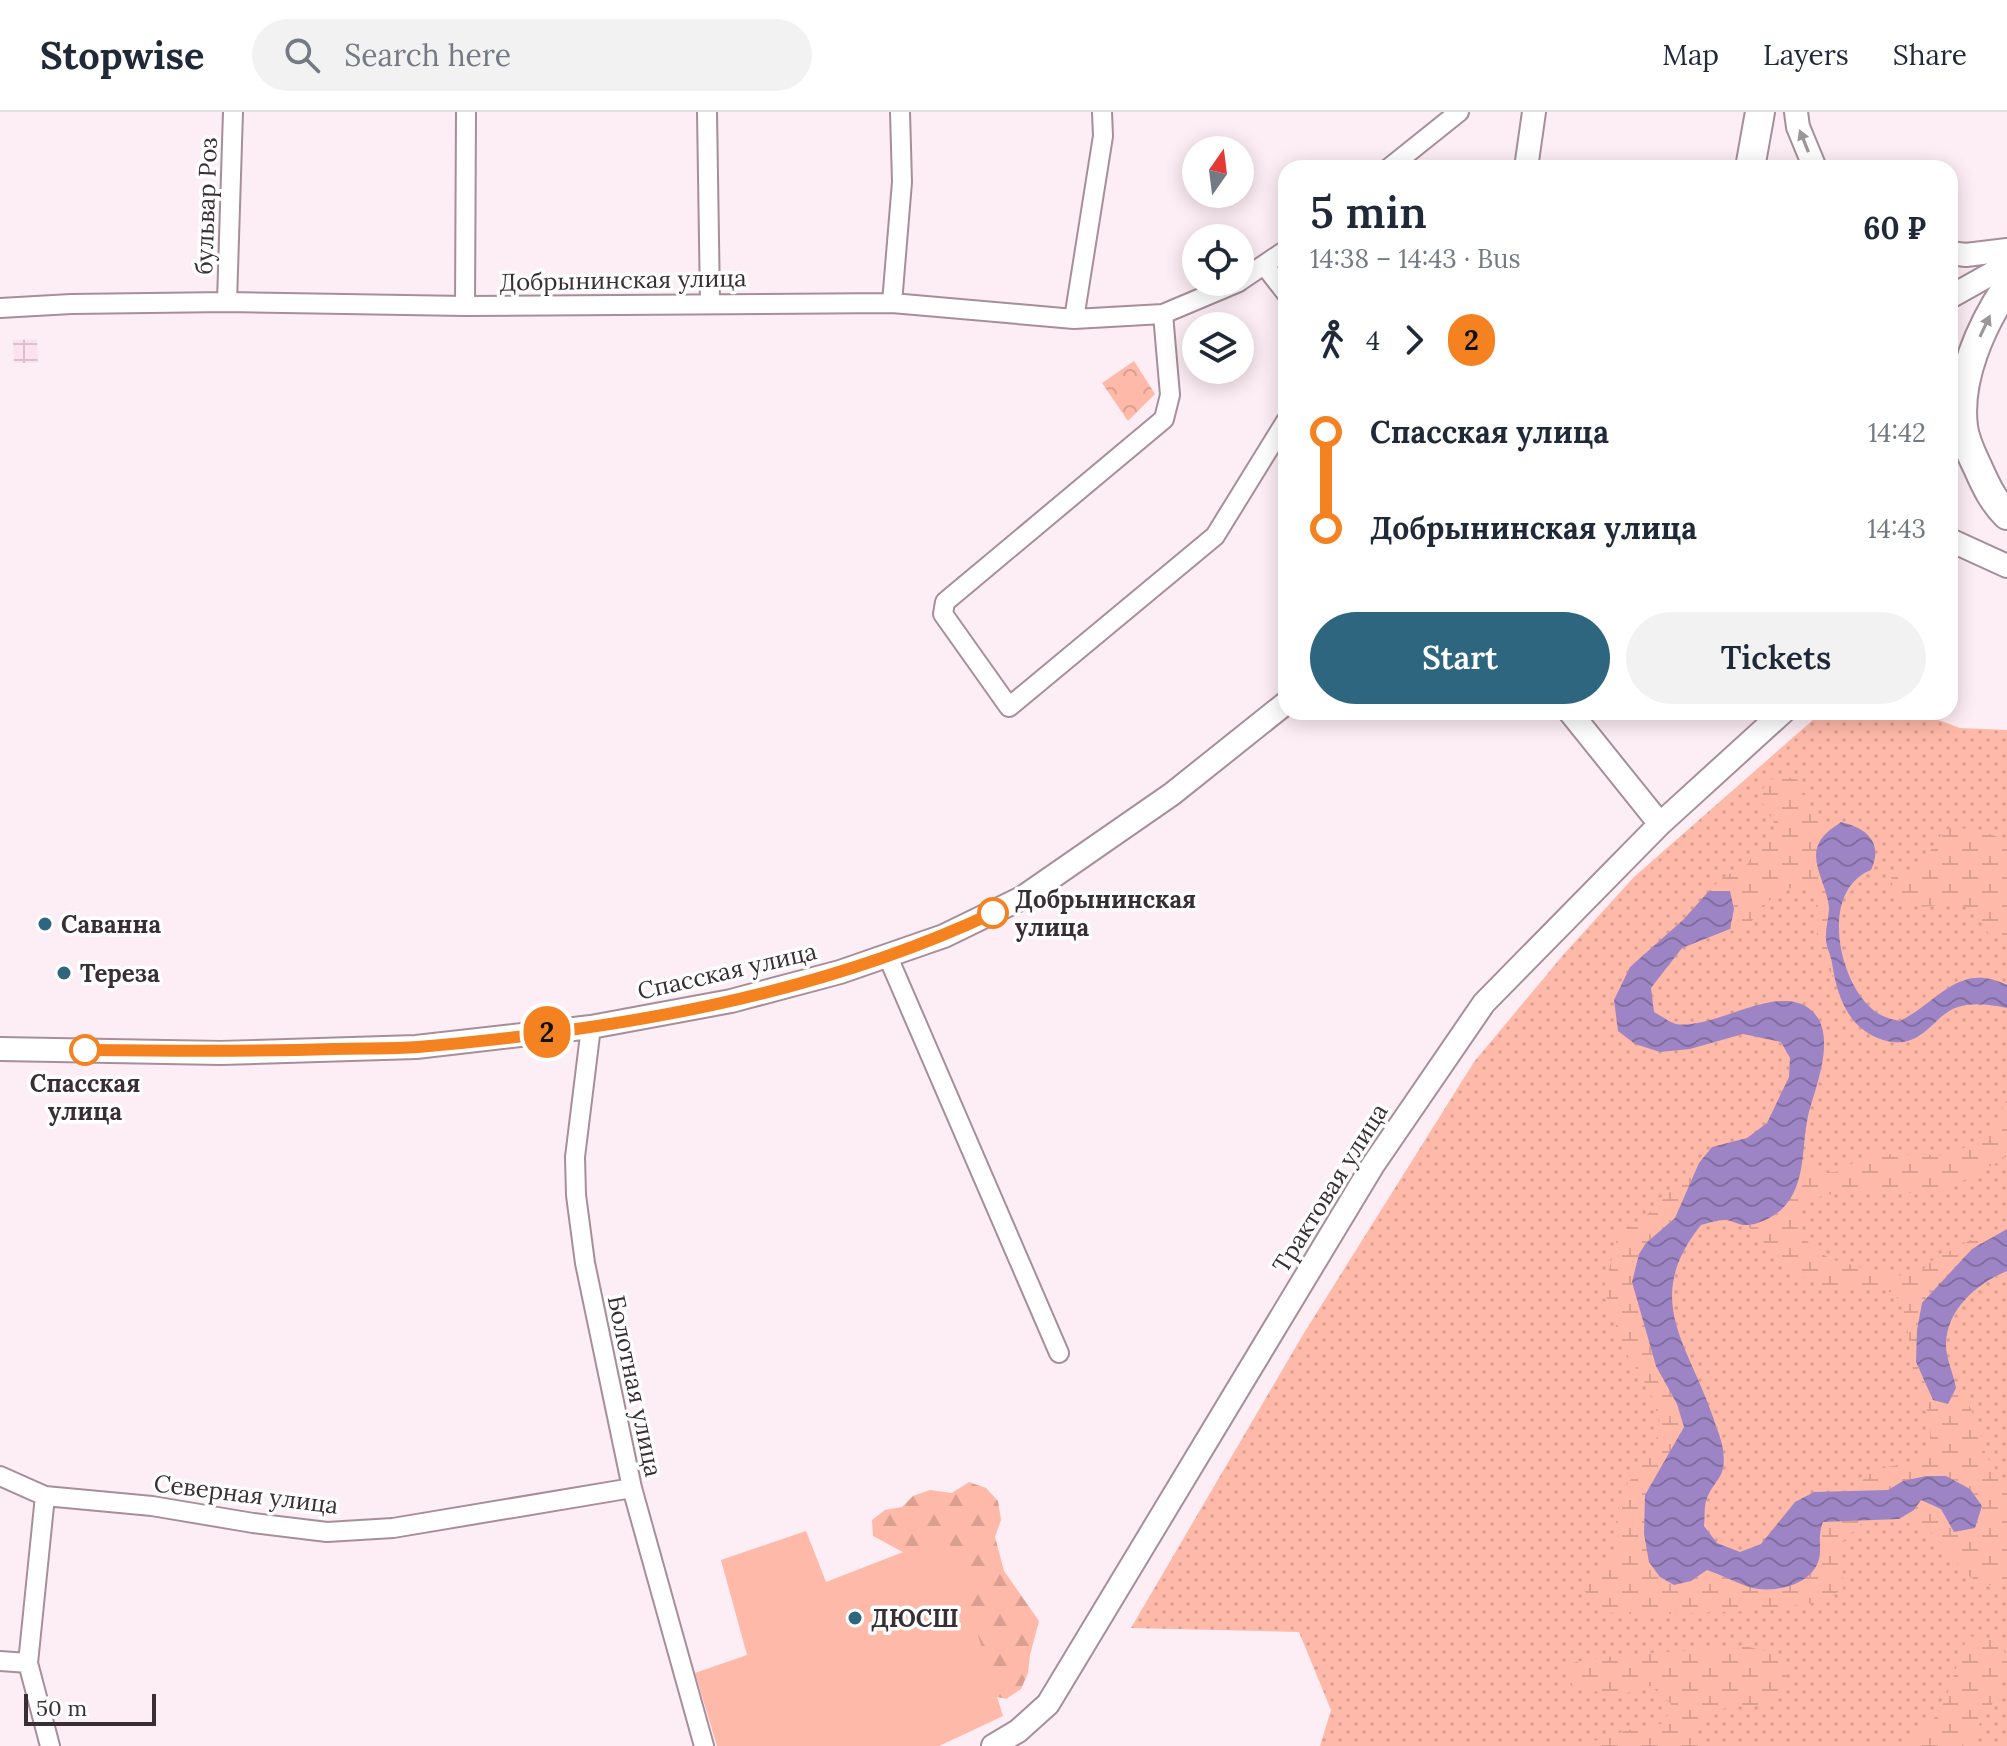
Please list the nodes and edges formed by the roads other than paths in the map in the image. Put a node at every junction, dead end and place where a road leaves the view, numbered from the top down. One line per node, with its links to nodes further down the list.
1 (233, 112): 24 (street, бульвар Роз)
2 (466, 112): 27 (street)
3 (707, 112): 25 (street)
4 (900, 112): 26 (street)
5 (1102, 112): 30 (street)
6 (1459, 112): 10 (street)
7 (1534, 112): 11 (street)
8 (1760, 112): 12 (highway)
9 (1796, 112): 13 (street, one-way to 9)
10 (1399, 160)
11 (1527, 160)
12 (1751, 160)
13 (1812, 160)
14 (2007, 250): 15 (street)
15 (1958, 254)
16 (1278, 256): 18 (street, Добрынинская улица)
17 (2007, 265): 22 (street)
18 (1265, 266): 19 (street, Добрынинская улица); 20 (street)
19 (1254, 273)
20 (1278, 283)
21 (2007, 287): 32 (highway, one-way to 21)
22 (1958, 293)
23 (1206, 296): 29 (street, Добрынинская улица)
24 (227, 302): 27 (street, Добрынинская улица); 28 (street, Добрынинская улица)
25 (710, 302): 26 (street, Добрынинская улица); 27 (street, Добрынинская улица)
26 (892, 303): 30 (street, Добрынинская улица)
27 (465, 306)
28 (0, 308)
29 (1163, 314): 30 (street, Добрынинская улица); 31 (street)
30 (1074, 319)
31 (1278, 434)
32 (2007, 515)
33 (1958, 549): 34 (street)
34 (2007, 566)
35 (1278, 709): 39 (street, Спасская улица)
36 (1576, 720): 38 (street)
37 (1774, 720): 38 (street, Трактовая улица)
38 (1660, 824): 50 (street, Трактовая улица)
39 (888, 957): 40 (street, Спасская улица); 42 (street)
40 (591, 1027): 41 (street, Спасская улица); 44 (street, Болотная улица)
41 (0, 1049)
42 (1059, 1353)
43 (0, 1476): 45 (street, Северная улица)
44 (632, 1488): 45 (street, Северная улица); 49 (street, Болотная улица)
45 (45, 1496): 47 (street)
46 (0, 1661): 47 (street)
47 (28, 1663): 48 (street)
48 (50, 1746)
49 (704, 1746)
50 (993, 1746)

